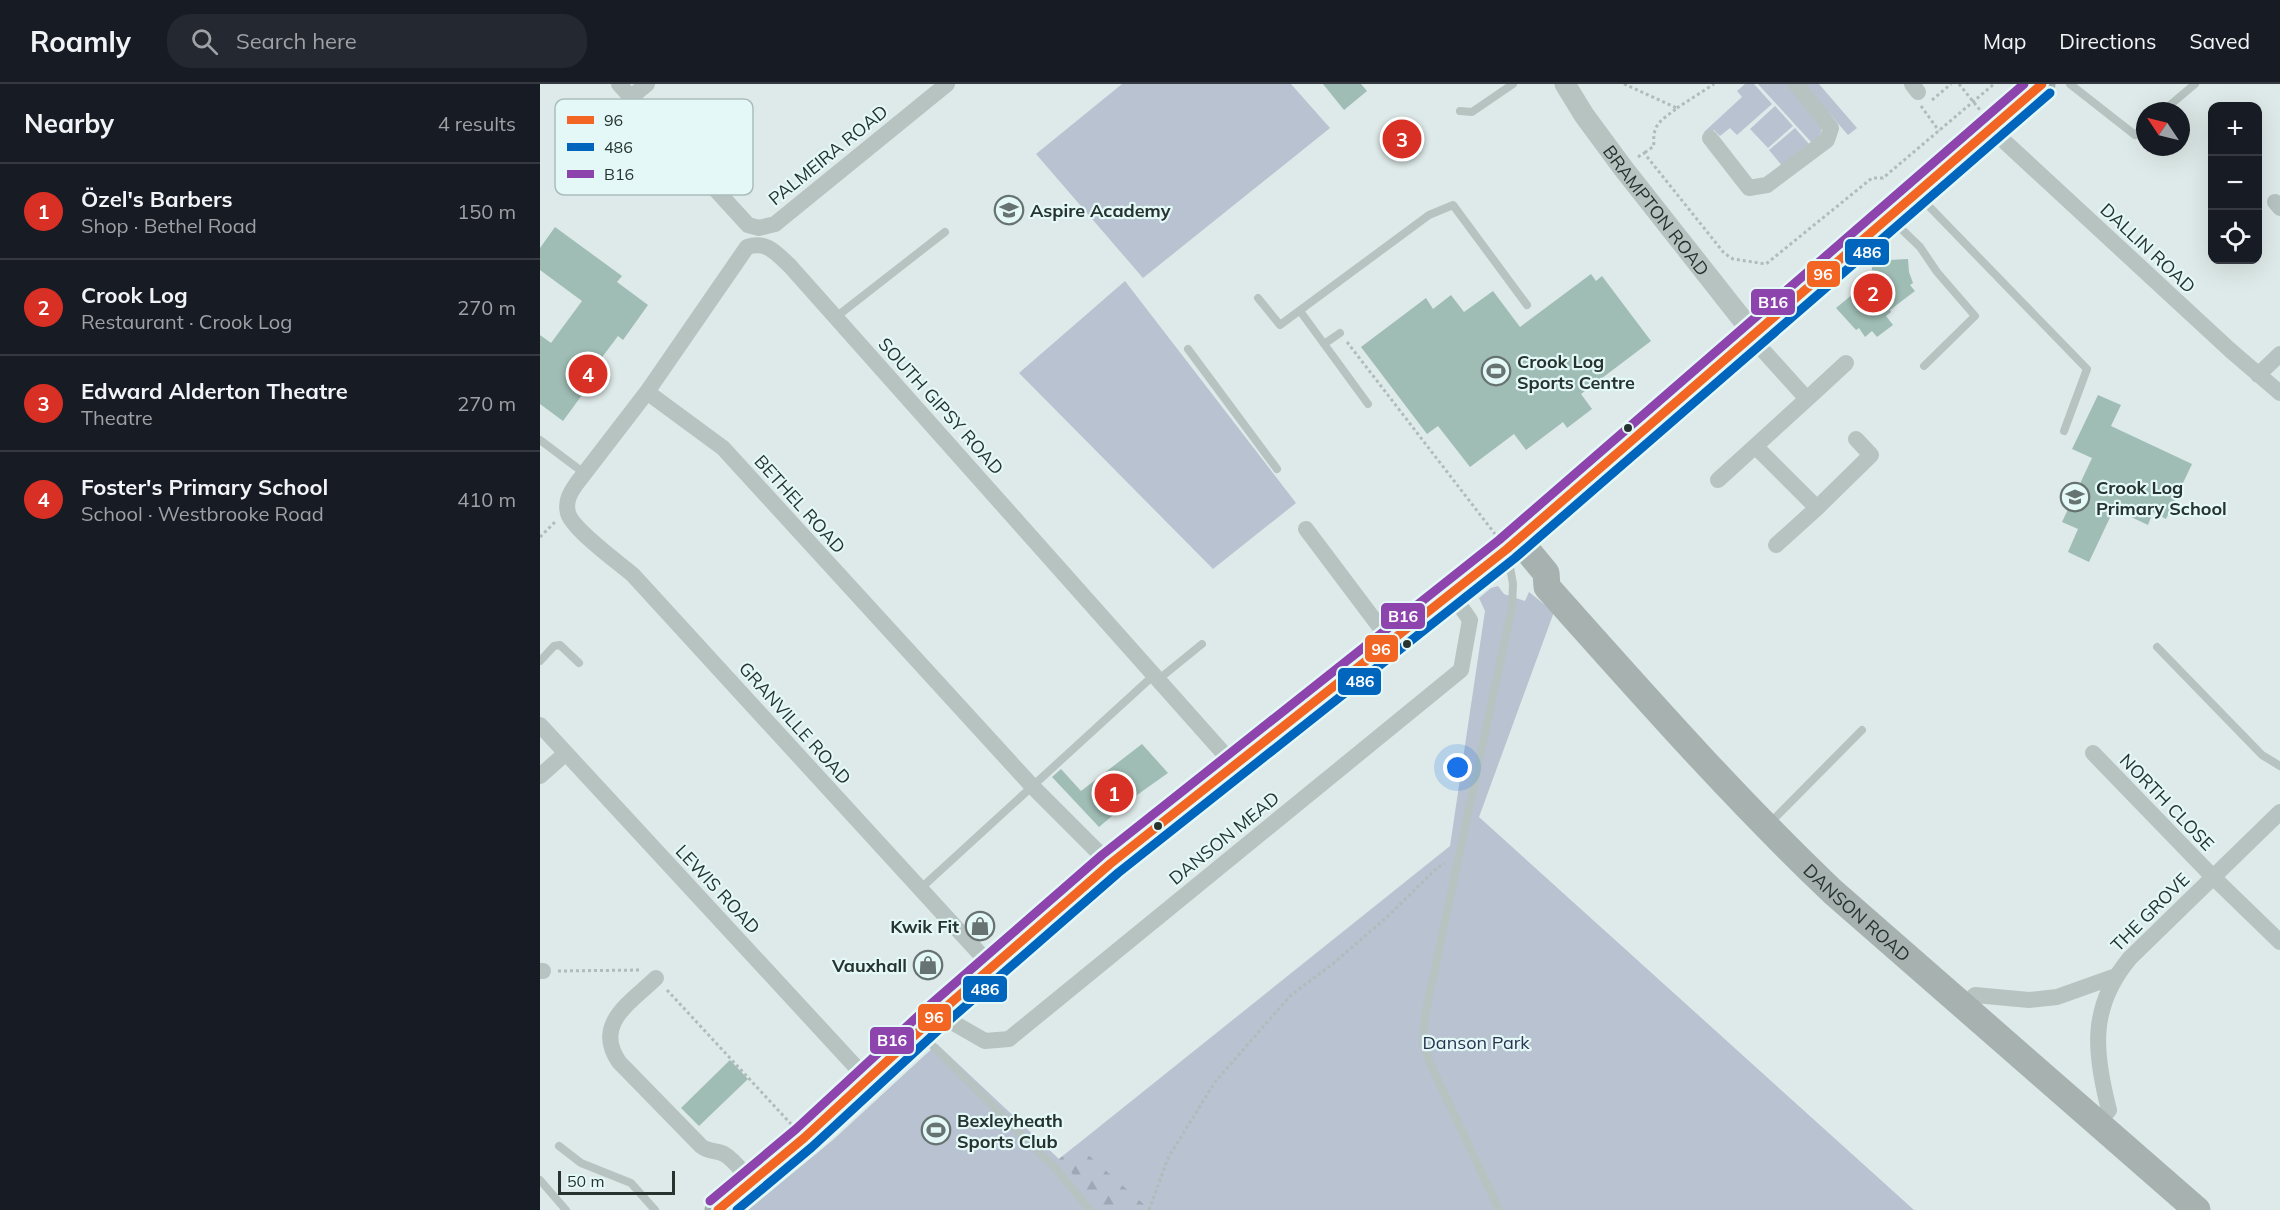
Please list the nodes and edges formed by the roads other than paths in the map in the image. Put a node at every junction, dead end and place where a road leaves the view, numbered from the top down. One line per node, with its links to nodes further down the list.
1 (618, 84): 10 (street, SOUTH GIPSY ROAD)
2 (647, 84): 10 (street)
3 (947, 84): 20 (street, PALMEIRA ROAD)
4 (1514, 84): 12 (lane)
5 (1565, 84): 26 (street, BRAMPTON ROAD)
6 (1796, 84): 15 (street)
7 (2043, 84): 13 (main road)
8 (2070, 84): 14 (lane)
9 (2195, 84): 11 (lane)
10 (631, 97)
11 (2174, 102)
12 (1460, 111)
13 (1988, 122): 16 (main road); 32 (street, DALLIN ROAD)
14 (2136, 134)
15 (1710, 138)
16 (1915, 192): 18 (main road); 37 (lane)
17 (721, 195): 20 (street, SOUTH GIPSY ROAD)
18 (1888, 216): 26 (main road); 31 (lane)
19 (945, 232): 24 (lane)
20 (759, 237): 24 (street, SOUTH GIPSY ROAD); 33 (street, PALMEIRA ROAD)
21 (1258, 297): 23 (lane)
22 (1527, 305): 23 (lane)
23 (1300, 310): 27 (lane)
24 (836, 317): 55 (street, SOUTH GIPSY ROAD)
25 (1340, 333): 27 (lane)
26 (1751, 335): 35 (street); 47 (main road)
27 (1324, 344): 36 (lane)
28 (1188, 349): 41 (lane)
29 (2280, 354): 32 (street)
30 (1846, 363): 35 (street)
31 (1924, 366)
32 (2258, 375): 34 (street, DALLIN ROAD)
33 (647, 392): 42 (street, PALMEIRA ROAD); 63 (street, BETHEL ROAD)
34 (2280, 393)
35 (1807, 399): 40 (street)
36 (1368, 404)
37 (2064, 431)
38 (1856, 439): 44 (street)
39 (540, 440): 42 (lane)
40 (1756, 447): 43 (street); 44 (street)
41 (1277, 469)
42 (584, 473): 45 (street, PALMEIRA ROAD)
43 (1718, 480)
44 (1817, 508): 48 (street)
45 (567, 510): 68 (street, GRANVILLE ROAD)
46 (1306, 529): 50 (street)
47 (1513, 544): 49 (main road); 65 (main road, DANSON ROAD); 85 (lane)
48 (1776, 545)
49 (1452, 594): 50 (main road); 74 (street, DANSON MEAD)
50 (1391, 642): 60 (main road)
51 (1202, 644): 55 (lane)
52 (2157, 647): 61 (lane)
53 (540, 661): 54 (lane)
54 (579, 663)
55 (1157, 677): 60 (street, SOUTH GIPSY ROAD); 63 (lane)
56 (540, 725): 58 (street, LEWIS ROAD)
57 (1862, 729): 65 (lane)
58 (566, 753): 62 (street); 76 (street, LEWIS ROAD)
59 (2093, 753): 67 (street, NORTH CLOSE)
60 (1234, 765): 66 (main road)
61 (2280, 766)
62 (540, 776)
63 (1032, 786): 66 (street, BETHEL ROAD); 68 (lane)
64 (2280, 812): 67 (street, THE GROVE)
65 (1767, 827): 73 (main road, DANSON ROAD)
66 (1110, 864): 70 (main road)
67 (2213, 877): 69 (street, NORTH CLOSE); 72 (street, THE GROVE)
68 (920, 889): 70 (street, GRANVILLE ROAD)
69 (2280, 942)
70 (992, 967): 74 (main road)
71 (650, 974): 80 (street)
72 (2115, 976): 73 (street, THE GROVE); 77 (street, THE GROVE)
73 (1964, 1007): 77 (main road, DANSON ROAD)
74 (938, 1014): 75 (main road)
75 (919, 1032): 76 (main road); 84 (lane)
76 (867, 1079): 80 (main road)
77 (2098, 1123): 86 (main road, DANSON ROAD)
78 (559, 1146): 82 (lane)
79 (540, 1180): 81 (lane)
80 (751, 1182): 83 (main road)
81 (566, 1210)
82 (655, 1210)
83 (718, 1210)
84 (1090, 1210)
85 (1499, 1210)
86 (2197, 1210)

